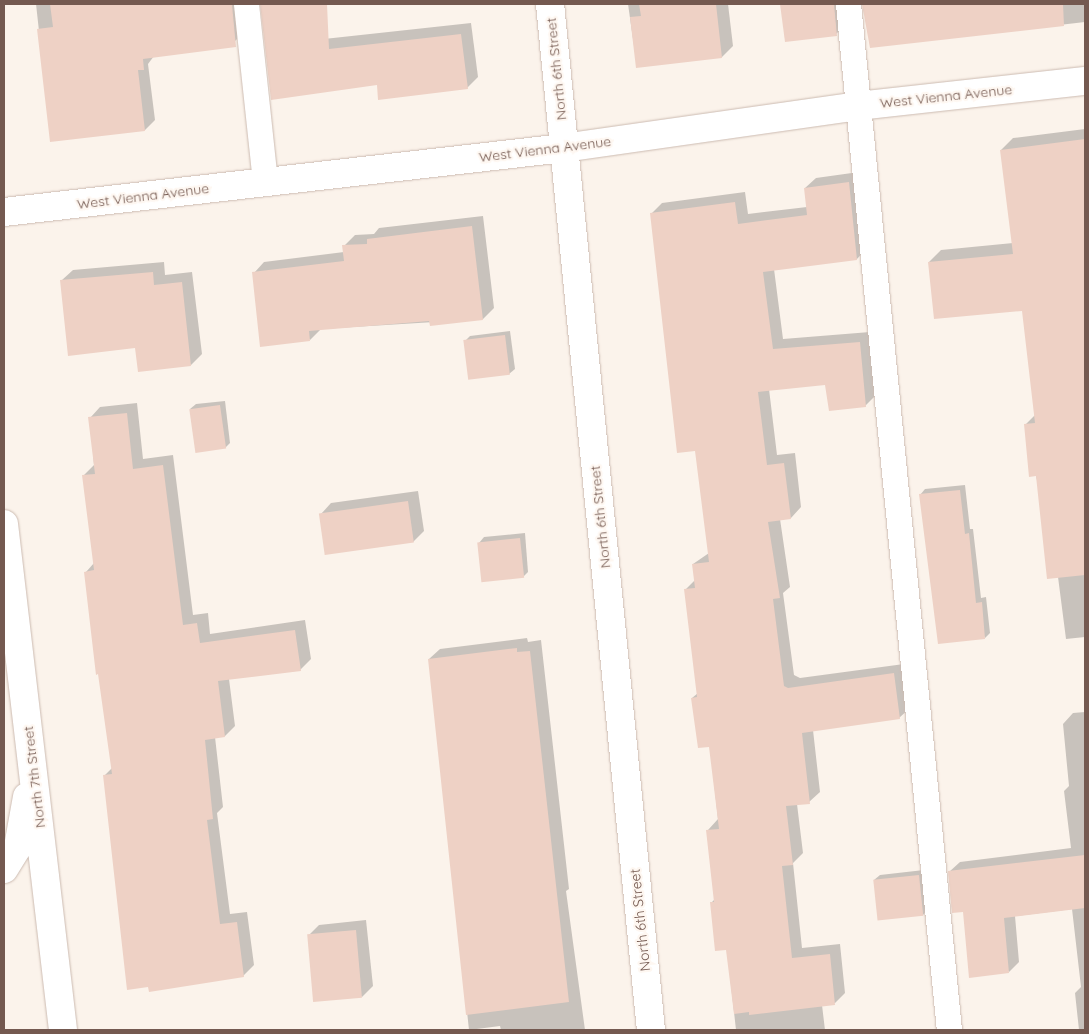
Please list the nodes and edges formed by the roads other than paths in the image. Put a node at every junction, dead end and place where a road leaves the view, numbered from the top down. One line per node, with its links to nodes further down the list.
1 (246, 4): 7 (lane)
2 (550, 4): 6 (street, North 6th Street)
3 (848, 4): 5 (lane)
4 (1085, 80): 5 (street, West Vienna Avenue)
5 (858, 106): 6 (street, West Vienna Avenue); 14 (lane)
6 (564, 148): 7 (street, West Vienna Avenue); 13 (street, North 6th Street)
7 (265, 182): 8 (street, West Vienna Avenue)
8 (4, 212)
9 (4, 524): 10 (street, North 7th Street)
10 (32, 769): 11 (street); 12 (street, North 7th Street)
11 (4, 868)
12 (63, 1030)
13 (651, 1030)
14 (949, 1030)

